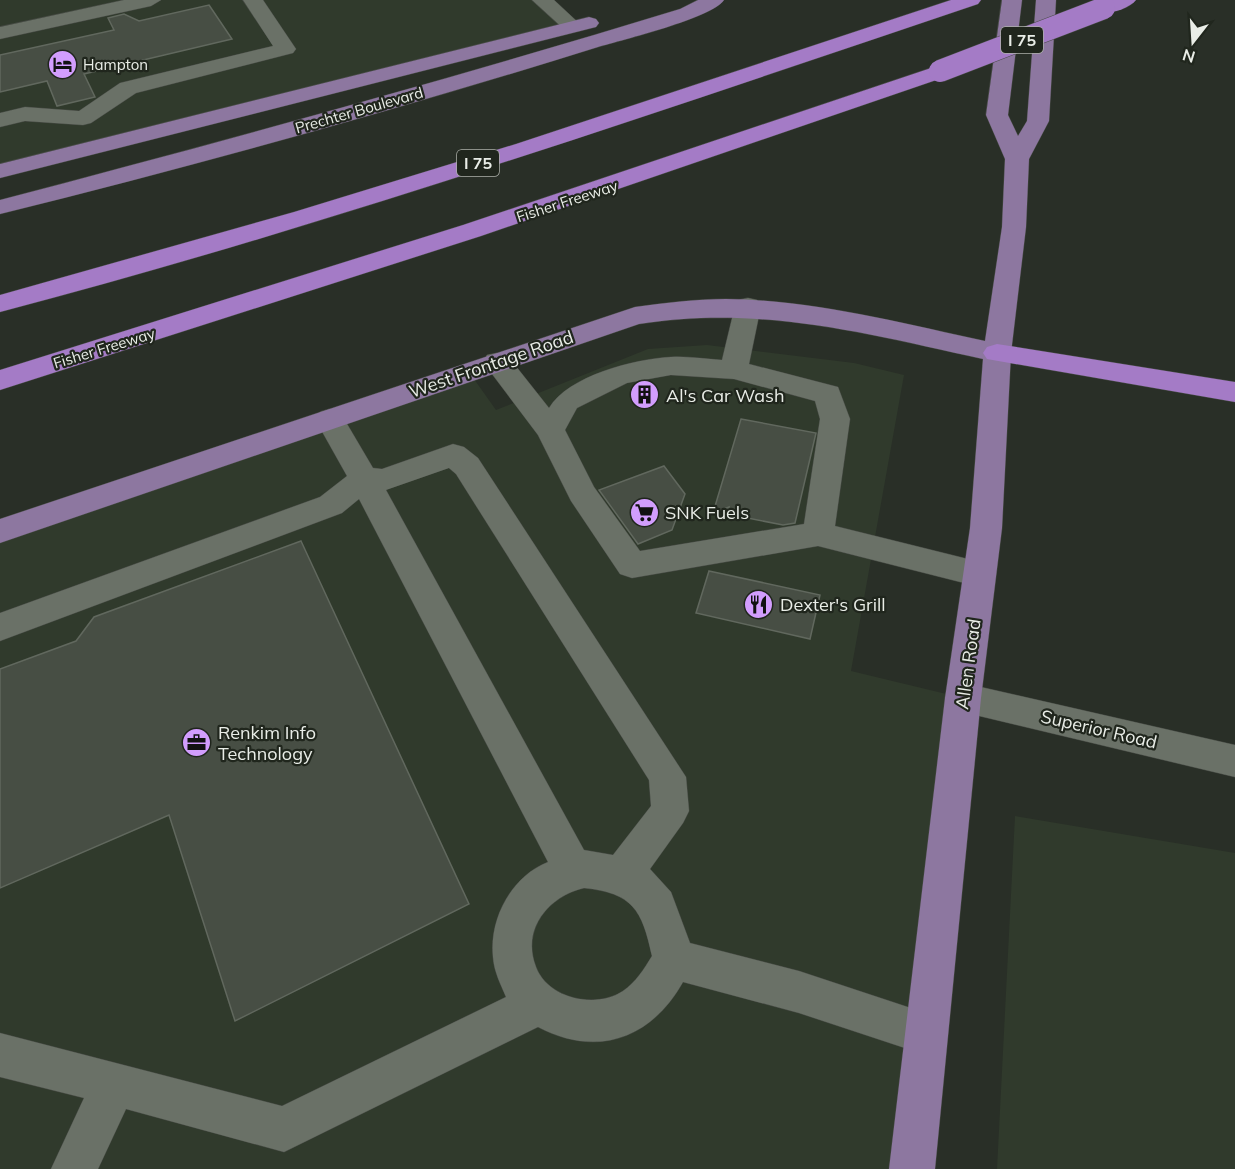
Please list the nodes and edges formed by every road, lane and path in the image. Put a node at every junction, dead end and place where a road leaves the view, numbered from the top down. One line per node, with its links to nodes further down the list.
1 (151, 0): 11 (street)
2 (253, 0): 13 (street)
3 (542, 0): 10 (street)
4 (668, 0): 10 (main road, Prechter Boulevard)
5 (714, 0): 15 (main road, Prechter Boulevard)
6 (1012, 0): 17 (main road, Allen Road)
7 (1046, 0): 17 (main road, Allen Road)
8 (1126, 0): 26 (highway, Fisher Freeway / I 75, bridge)
9 (962, 3): 21 (highway, I 75)
10 (573, 27): 12 (main road, Prechter Boulevard)
11 (0, 33)
12 (253, 107): 15 (main road); 16 (main road, Prechter Boulevard)
13 (83, 118): 14 (street); 16 (street)
14 (0, 120)
15 (267, 137): 19 (main road, Prechter Boulevard)
16 (93, 147): 18 (main road, Prechter Boulevard); 19 (main road)
17 (1017, 159): 23 (main road, Allen Road)
18 (0, 171)
19 (108, 178): 20 (main road, Prechter Boulevard)
20 (0, 207)
21 (0, 304)
22 (748, 306): 23 (main road, West Frontage Road); 24 (main road, West Frontage Road); 25 (street)
23 (997, 353): 27 (highway); 33 (main road, Allen Road)
24 (497, 362): 28 (main road, West Frontage Road); 29 (street)
25 (734, 370): 29 (street); 32 (street)
26 (0, 380)
27 (1235, 392)
28 (330, 419): 30 (street); 31 (main road, West Frontage Road)
29 (550, 430): 32 (street)
30 (364, 479): 34 (street); 37 (street); 38 (street)
31 (0, 531)
32 (818, 534): 33 (street)
33 (980, 574): 35 (main road, Allen Road)
34 (0, 627)
35 (963, 698): 36 (street, Superior Road); 41 (main road, Allen Road)
36 (1235, 760)
37 (574, 871): 38 (street); 40 (street)
38 (622, 875): 39 (street)
39 (673, 959): 40 (street); 41 (street)
40 (539, 1004): 43 (street)
41 (926, 1033): 45 (main road, Allen Road)
42 (0, 1055): 43 (street)
43 (115, 1084): 44 (street)
44 (74, 1169)
45 (912, 1169)

